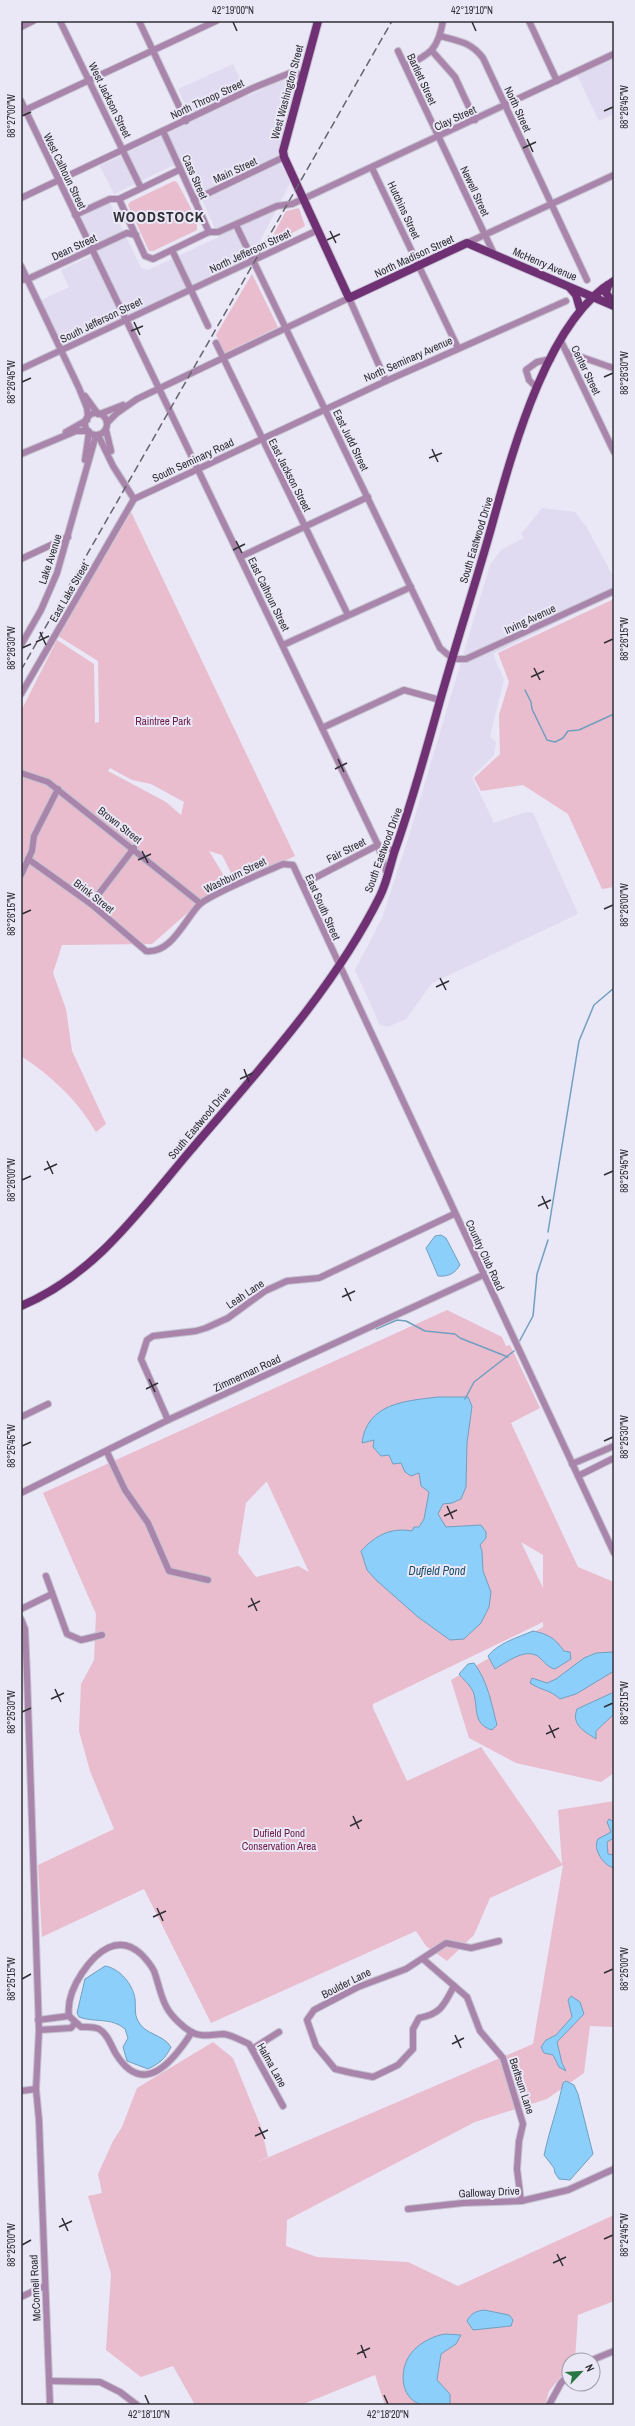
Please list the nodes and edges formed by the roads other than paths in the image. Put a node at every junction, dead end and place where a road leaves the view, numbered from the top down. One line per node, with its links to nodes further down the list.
1 (33, 21): 8 (street)
2 (60, 21): 16 (street, West Jackson Street)
3 (139, 21): 10 (street)
4 (216, 21): 10 (street)
5 (318, 21): 15 (main road, West Washington Street)
6 (443, 21): 9 (street)
7 (529, 21): 17 (street)
8 (21, 27)
9 (440, 36): 12 (street); 19 (street, North Street)
10 (153, 50): 16 (street); 22 (street)
11 (398, 51): 14 (street, Bartlett Street)
12 (432, 51): 14 (street); 21 (street)
13 (614, 54): 17 (street, Clay Street)
14 (406, 66): 24 (street, Bartlett Street)
15 (303, 75): 22 (street, North Throop Street); 26 (main road, West Washington Street)
16 (89, 81): 20 (street); 25 (street, West Jackson Street)
17 (557, 81): 19 (street, Clay Street)
18 (21, 101): 20 (street, West Calhoun Street)
19 (505, 105): 21 (street, Clay Street); 36 (street, North Street)
20 (23, 111): 30 (street, West Calhoun Street)
21 (475, 120): 24 (street, Clay Street)
22 (186, 121): 23 (street, North Throop Street)
23 (163, 131): 25 (street, North Throop Street); 28 (street, Cass Street)
24 (438, 137): 27 (street, Clay Street); 43 (street, Newell Street)
25 (122, 150): 30 (street, North Throop Street); 31 (street, West Jackson Street)
26 (284, 157): 34 (main road, West Washington Street); 35 (street, Main Street)
27 (372, 168): 34 (street, Clay Street); 51 (street, Hutchins Street)
28 (179, 170): 31 (street); 35 (street, Cass Street)
29 (614, 175): 36 (street, North Madison Street)
30 (58, 180): 32 (street, North Throop Street); 37 (street, West Calhoun Street)
31 (141, 188): 33 (street)
32 (21, 198)
33 (119, 199): 37 (street); 38 (street)
34 (303, 199): 39 (street, Clay Street); 40 (main road, West Washington Street)
35 (194, 200): 41 (street, Cass Street)
36 (551, 204): 43 (street, North Madison Street); 54 (street, North Street)
37 (75, 215): 46 (street, West Calhoun Street)
38 (130, 224): 42 (street); 44 (street)
39 (236, 225): 41 (street, Clay Street); 49 (street, East Judd Street)
40 (318, 230): 49 (street, North Jefferson Street); 59 (main road, West Washington Street)
41 (209, 232): 47 (street, Clay Street)
42 (127, 233): 44 (street); 46 (street, Dean Street)
43 (485, 235): 45 (street, North Madison Street); 48 (street, Newell Street)
44 (136, 236): 47 (street, Clay Street)
45 (467, 243): 48 (main road, McHenry Avenue); 51 (main road, North Madison Street)
46 (92, 250): 52 (street, Dean Street); 63 (street, East Calhoun Street)
47 (172, 250): 57 (street)
48 (494, 254): 56 (main road, McHenry Avenue)
49 (253, 260): 57 (street, North Jefferson Street); 65 (street, East Judd Street)
50 (21, 266): 52 (street)
51 (419, 266): 59 (main road, North Madison Street); 68 (street, Hutchins Street)
52 (28, 279): 53 (street, Dean Street); 69 (street)
53 (21, 280)
54 (587, 280)
55 (611, 283): 58 (main road); 61 (main road)
56 (568, 286): 58 (main road, McHenry Avenue); 62 (main road)
57 (190, 289): 63 (street, South Jefferson Street); 64 (street)
58 (592, 296): 61 (main road, McHenry Avenue); 62 (main road, South Eastwood Drive)
59 (349, 298): 65 (street, North Madison Street); 75 (street)
60 (566, 301): 68 (street, North Seminary Avenue)
61 (614, 305)
62 (580, 309): 66 (main road, South Eastwood Drive)
63 (125, 320): 69 (street, South Jefferson Street); 78 (street, East Calhoun Street)
64 (208, 326)
65 (286, 328): 71 (street, North Madison Street); 80 (street, East Judd Street)
66 (561, 341): 70 (street, Center Street); 72 (main road, South Eastwood Drive)
67 (216, 343): 71 (street, East Jackson Street)
68 (458, 348): 75 (street, North Seminary Avenue)
69 (61, 351): 74 (street, South Jefferson Street); 76 (street)
70 (567, 352): 73 (street); 89 (street, Center Street)
71 (223, 358): 78 (street, North Madison Street); 87 (street, East Jackson Street)
72 (551, 359): 77 (main road, South Eastwood Drive); 77 (street)
73 (613, 368)
74 (21, 369)
75 (386, 381): 80 (street, North Seminary Avenue)
76 (79, 388): 81 (street); 82 (street)
77 (537, 388): 105 (main road, South Eastwood Drive)
78 (159, 389): 79 (street, North Madison Street); 92 (street, East Calhoun Street)
79 (137, 400): 81 (street); 83 (street)
80 (325, 409): 87 (street, North Seminary Avenue); 94 (street, East Judd Street)
81 (99, 414): 82 (street); 83 (street)
82 (88, 418): 85 (street); 88 (street)
83 (107, 423): 84 (street)
84 (106, 430): 86 (street); 91 (street)
85 (88, 431): 86 (street); 88 (street); 93 (street, Lake Avenue)
86 (97, 435): 91 (street); 93 (street, Lake Avenue)
87 (261, 439): 92 (street, South Seminary Road); 96 (street, East Jackson Street)
88 (53, 440): 90 (street)
89 (614, 452)
90 (21, 454)
91 (116, 468): 95 (street)
92 (198, 470): 95 (street, South Seminary Road); 98 (street, East Calhoun Street)
93 (84, 473): 97 (street, Lake Avenue)
94 (368, 497): 96 (street); 100 (street, East Judd Street)
95 (134, 499): 106 (street, East Lake Street)
96 (304, 526): 98 (street); 102 (street, East Jackson Street)
97 (68, 537): 99 (street); 103 (street, Lake Avenue)
98 (240, 557): 104 (street, East Calhoun Street)
99 (21, 559)
100 (411, 586): 102 (street); 105 (street, East Judd Street)
101 (614, 591): 105 (street, Irving Avenue)
102 (348, 615): 104 (street)
103 (21, 645)
104 (283, 645): 108 (street, East Calhoun Street)
105 (453, 660): 107 (main road, South Eastwood Drive)
106 (21, 694)
107 (440, 700): 108 (street); 113 (main road, South Eastwood Drive)
108 (322, 728): 111 (street, East Calhoun Street)
109 (21, 773): 110 (street, Brown Street)
110 (58, 789): 112 (street, Brown Street); 114 (street)
111 (378, 845): 113 (street); 116 (street, East Calhoun Street); 118 (street, Fair Street)
112 (134, 848): 119 (street, Brown Street); 120 (street)
113 (395, 851): 116 (main road, South Eastwood Drive)
114 (28, 859): 117 (street); 120 (street, Brink Street)
115 (282, 864): 118 (street, East South Street); 119 (street, Washburn Street)
116 (388, 874): 122 (main road, South Eastwood Drive)
117 (21, 875)
118 (303, 884): 122 (street, East South Street)
119 (200, 903): 121 (street, Washburn Street)
120 (91, 904): 121 (street, Brink Street)
121 (146, 951)
122 (339, 966): 123 (street, Country Club Road); 125 (main road, South Eastwood Drive)
123 (454, 1214): 124 (street, Country Club Road); 128 (street, Leah Lane)
124 (483, 1275): 128 (street, Zimmerman Road); 132 (street, Country Club Road)
125 (21, 1306)
126 (48, 1404): 127 (street)
127 (21, 1417)
128 (168, 1420): 130 (street, Zimmerman Road)
129 (614, 1446): 132 (street)
130 (107, 1452): 134 (street, Zimmerman Road); 137 (street)
131 (614, 1458): 133 (street)
132 (572, 1464): 133 (street, Country Club Road)
133 (578, 1476): 135 (street, Country Club Road)
134 (21, 1493)
135 (614, 1553)
136 (46, 1576): 138 (street)
137 (208, 1580)
138 (52, 1594): 139 (street); 141 (street)
139 (21, 1609)
140 (21, 1619): 146 (street, McConnell Road)
141 (102, 1635)
142 (499, 1941): 143 (street)
143 (422, 1959): 144 (street, Berltsum Lane); 144 (street, Boulder Lane)
144 (454, 1986): 156 (street, Berltsum Lane)
145 (69, 2016): 146 (street); 147 (street); 149 (street)
146 (38, 2020): 148 (street, McConnell Road)
147 (76, 2023): 148 (street); 149 (street)
148 (39, 2030): 152 (street, McConnell Road)
149 (192, 2032): 151 (street, Halma Lane)
150 (278, 2032): 151 (street)
151 (252, 2049): 154 (street, Halma Lane)
152 (36, 2089): 153 (street); 158 (street, McConnell Road)
153 (21, 2091)
154 (283, 2106)
155 (614, 2170): 156 (street, Galloway Drive)
156 (521, 2201): 157 (street, Galloway Drive)
157 (408, 2209)
158 (44, 2286): 159 (street); 162 (street, McConnell Road)
159 (21, 2297)
160 (614, 2351): 161 (street)
161 (601, 2356)
162 (50, 2381): 164 (street, McConnell Road); 165 (street)
163 (561, 2383): 166 (street)
164 (50, 2405)
165 (137, 2405)
166 (549, 2405)

